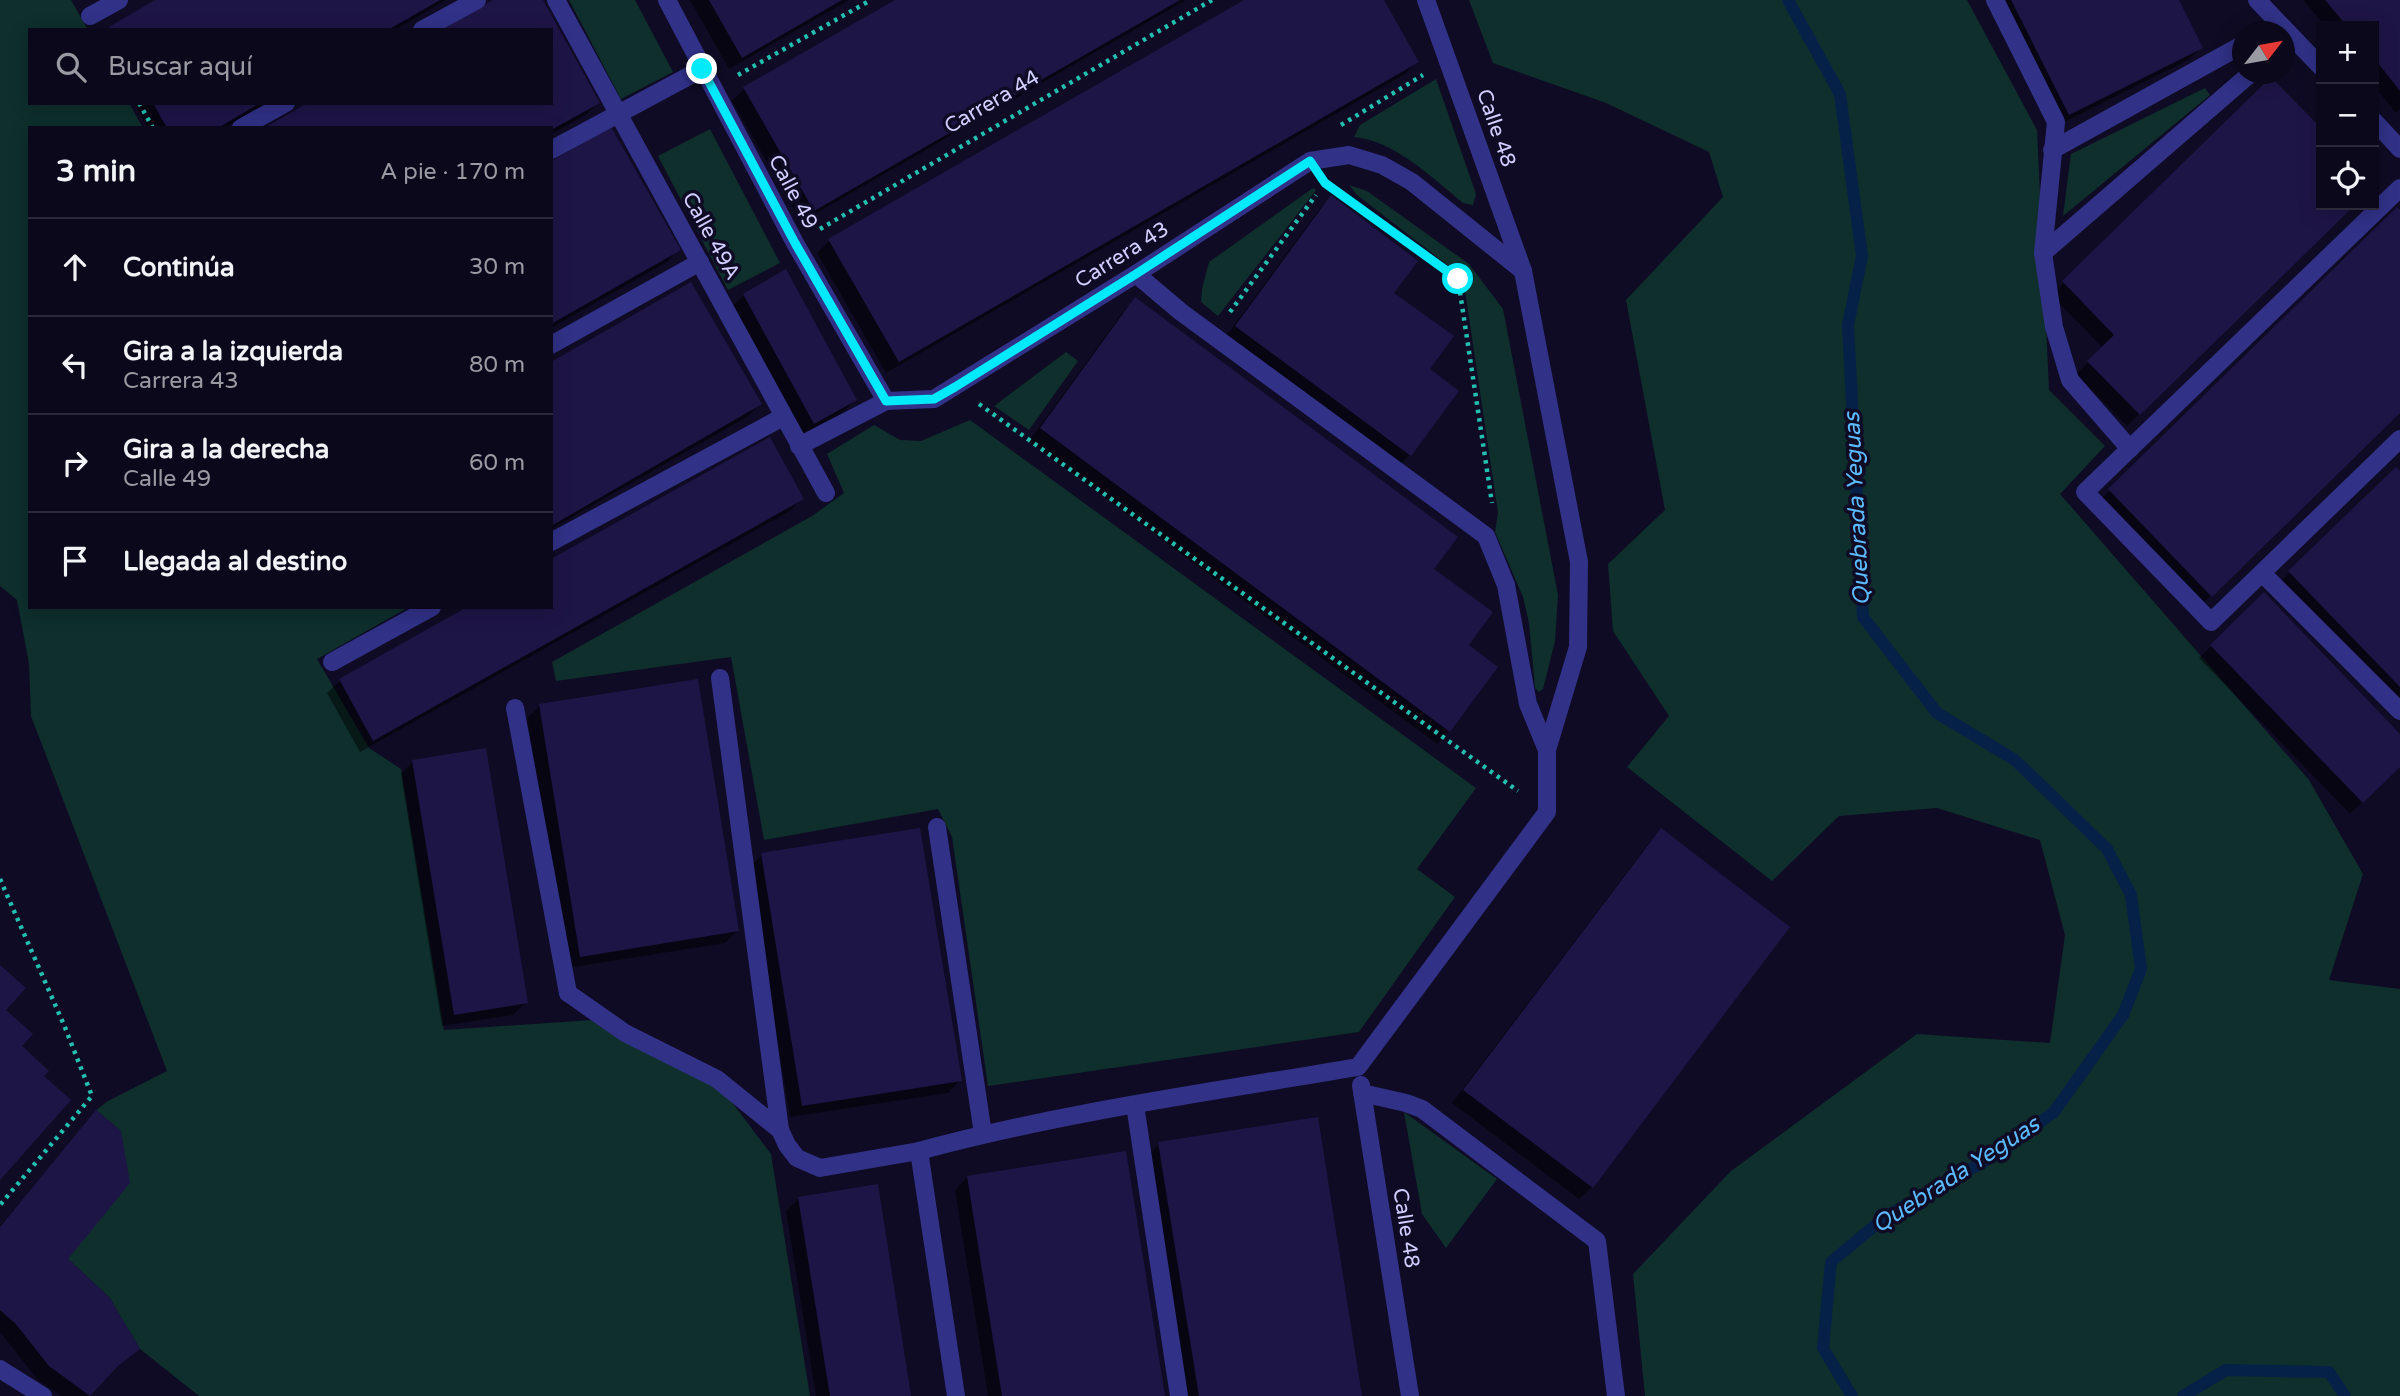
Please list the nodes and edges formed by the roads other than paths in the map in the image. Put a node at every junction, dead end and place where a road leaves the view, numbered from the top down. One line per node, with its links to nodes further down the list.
1 (119, 0): 8 (street)
2 (477, 0): 10 (street)
3 (556, 0): 17 (street, Calle 49A)
4 (667, 0): 14 (street, Calle 49)
5 (1426, 0): 26 (street, Calle 48)
6 (1995, 0): 22 (street)
7 (2257, 0): 9 (street)
8 (90, 16)
9 (2272, 21)
10 (426, 28)
11 (2295, 46): 13 (street)
12 (2232, 51): 22 (street)
13 (2316, 63)
14 (702, 69): 17 (street); 29 (street, Calle 49)
15 (2238, 84): 24 (street)
16 (282, 105): 18 (street)
17 (618, 113): 20 (street); 25 (street, Calle 49A)
18 (245, 126)
19 (2379, 126): 21 (street)
20 (553, 148)
21 (2400, 149)
22 (2052, 150): 24 (street)
23 (2400, 188): 33 (street)
24 (2043, 253): 33 (street)
25 (700, 262): 28 (street); 30 (street, Calle 49A)
26 (1523, 271): 27 (street, Carrera 43); 42 (street, Calle 48)
27 (1136, 274): 29 (street, Carrera 43); 42 (street)
28 (553, 344)
29 (886, 401): 32 (street, Carrera 43)
30 (783, 417): 32 (street, Calle 49A); 35 (street)
31 (2399, 443): 36 (street)
32 (799, 446): 34 (street, Calle 49A)
33 (2130, 449): 36 (street)
34 (826, 493)
35 (553, 541)
36 (2262, 573): 41 (street)
37 (428, 609): 38 (street)
38 (332, 662)
39 (720, 678): 47 (street)
40 (515, 708): 47 (street)
41 (2400, 711)
42 (1547, 750): 44 (street)
43 (937, 827): 48 (street)
44 (1358, 1066): 45 (street, Calle 48); 46 (street)
45 (1362, 1093): 54 (street, Calle 48); 55 (street)
46 (1135, 1105): 48 (street); 53 (street)
47 (780, 1130): 49 (street)
48 (983, 1134): 49 (street)
49 (919, 1151): 52 (street)
50 (0, 1369): 51 (street)
51 (43, 1396)
52 (956, 1396)
53 (1179, 1396)
54 (1410, 1396)
55 (1616, 1396)

